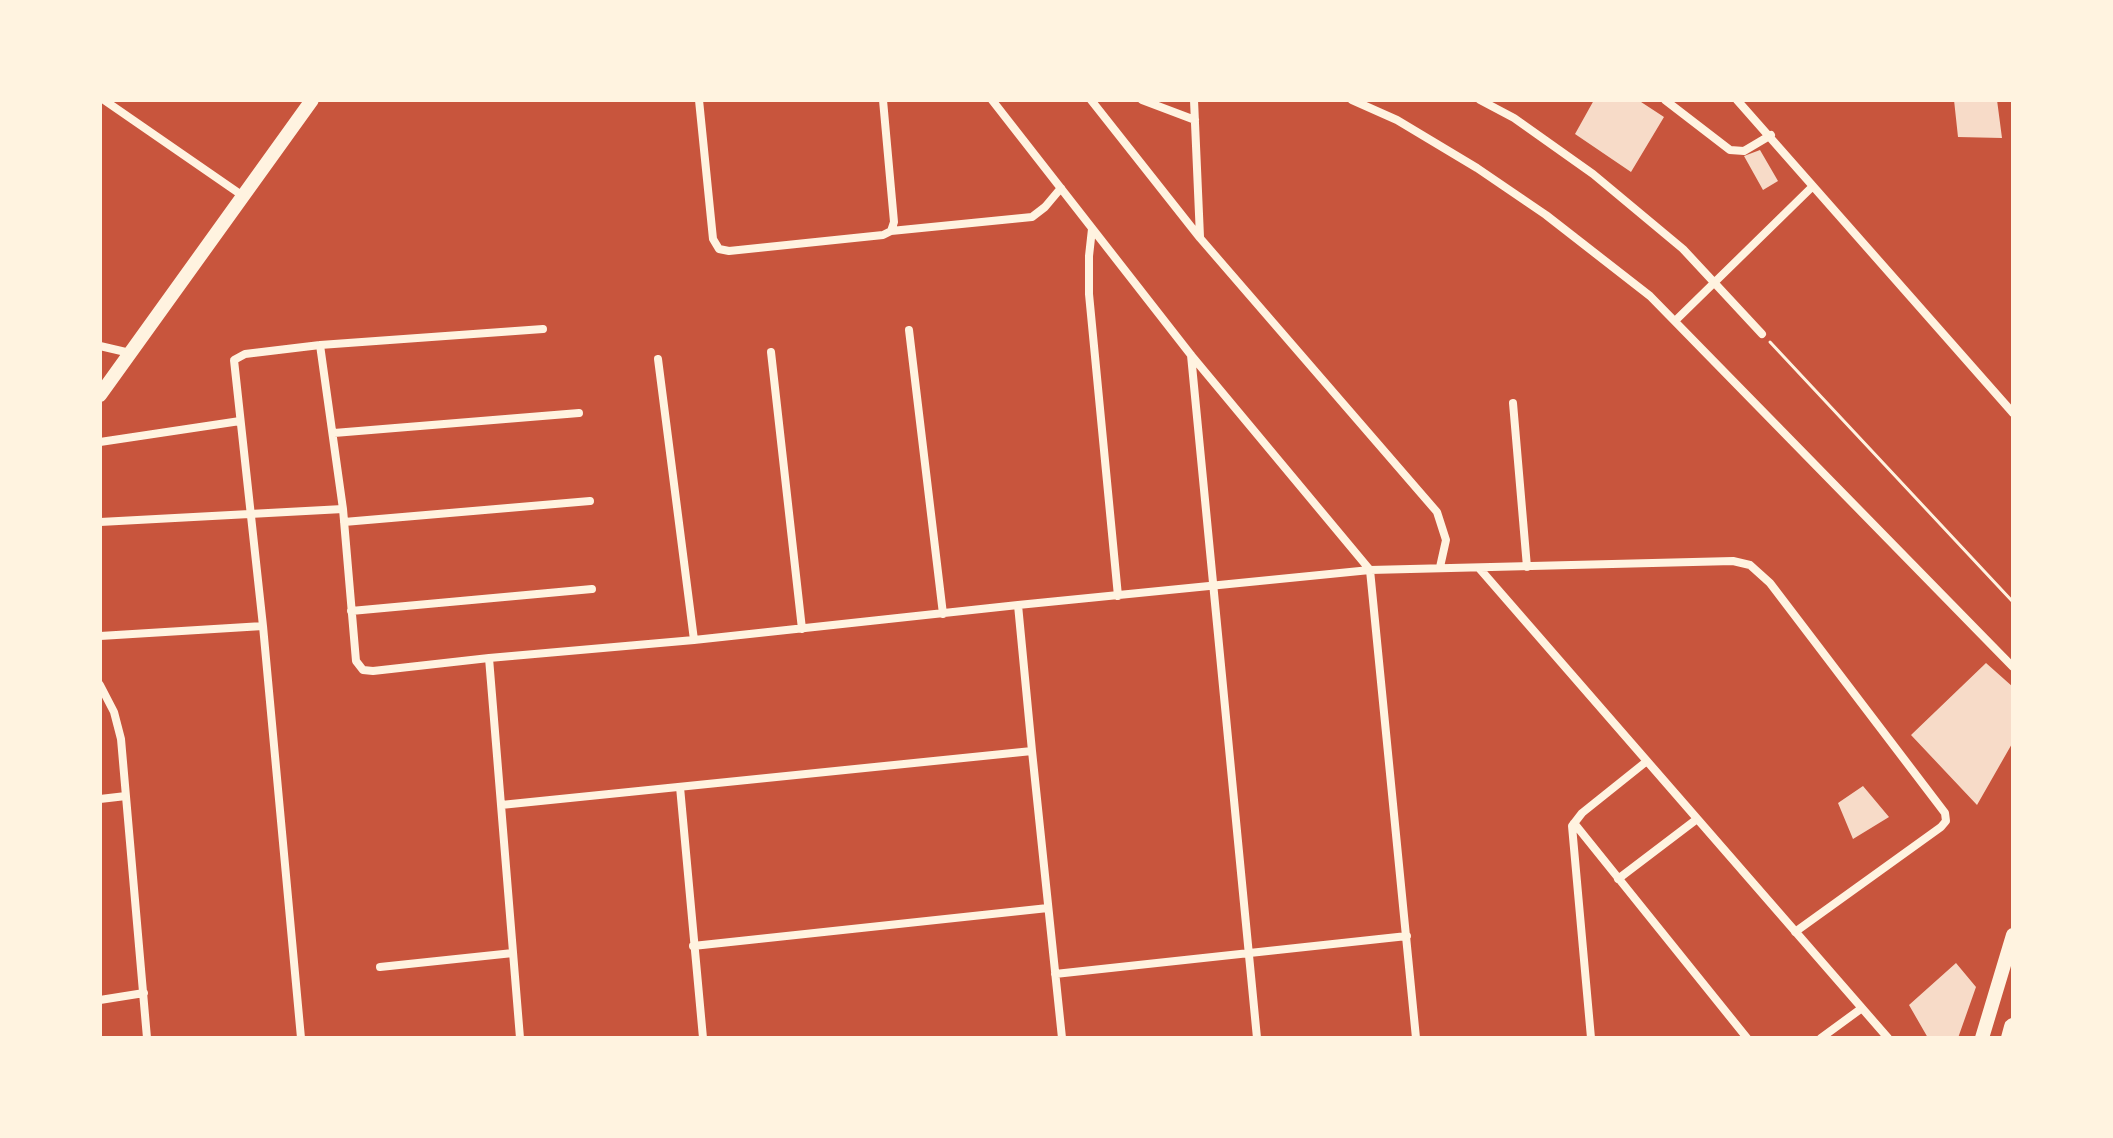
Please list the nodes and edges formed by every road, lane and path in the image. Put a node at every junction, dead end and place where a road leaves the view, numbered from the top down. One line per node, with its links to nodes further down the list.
1 (104, 100): 17 (street)
2 (312, 100): 17 (street)
3 (699, 100): 19 (street)
4 (883, 100): 19 (street)
5 (992, 100): 16 (street)
6 (1091, 100): 20 (street)
7 (1142, 100): 13 (street)
8 (1194, 100): 13 (street)
9 (1352, 100): 22 (street)
10 (1480, 100): 21 (street)
11 (1665, 100): 14 (street)
12 (1737, 100): 14 (street)
13 (1195, 120): 20 (street)
14 (1771, 135): 15 (street)
15 (1813, 186): 21 (street); 35 (street)
16 (1061, 188): 18 (street); 19 (street)
17 (243, 196): 29 (street)
18 (1092, 229): 30 (street); 50 (street)
19 (891, 231)
20 (1200, 238): 44 (street)
21 (1716, 282): 22 (street); 25 (street)
22 (1675, 321): 60 (street)
23 (543, 329): 26 (street)
24 (909, 330): 54 (street)
25 (1762, 334): 51 (path)
26 (320, 345): 36 (street); 37 (street)
27 (100, 346): 29 (street)
28 (771, 352): 56 (street)
29 (130, 353): 32 (street)
30 (1191, 355): 47 (street); 48 (street)
31 (658, 359): 58 (street)
32 (100, 395)
33 (1513, 403): 45 (street)
34 (579, 413): 37 (street)
35 (2013, 413)
36 (240, 421): 38 (street); 41 (street)
37 (334, 433): 40 (street)
38 (100, 442)
39 (590, 501): 43 (street)
40 (343, 509): 41 (street); 43 (street)
41 (251, 513): 42 (street); 55 (street)
42 (100, 522)
43 (344, 522): 53 (street)
44 (1440, 567): 46 (street); 47 (street)
45 (1527, 567): 46 (street); 72 (street)
46 (1479, 568): 63 (street)
47 (1370, 570): 48 (street); 74 (street)
48 (1215, 586): 50 (street); 76 (street)
49 (592, 589): 53 (street)
50 (1118, 596): 52 (street)
51 (2012, 601)
52 (1018, 605): 54 (street); 62 (street)
53 (351, 611): 59 (street)
54 (943, 614): 56 (street)
55 (263, 626): 57 (street); 85 (street)
56 (802, 629): 58 (street)
57 (100, 636)
58 (694, 640): 59 (street)
59 (489, 658): 67 (street)
60 (2013, 667)
61 (100, 685): 65 (street)
62 (1032, 751): 64 (street); 71 (street)
63 (1647, 761): 68 (street); 69 (street)
64 (680, 787): 67 (street); 75 (street)
65 (126, 796): 66 (street); 80 (street)
66 (100, 799)
67 (501, 805): 77 (street)
68 (1697, 819): 70 (street); 72 (street)
69 (1574, 823): 70 (street); 91 (street)
70 (1618, 879): 92 (street)
71 (1048, 908): 75 (street); 79 (street)
72 (1795, 932): 82 (street)
73 (2013, 935): 95 (street)
74 (1407, 936): 76 (street); 90 (street)
75 (693, 946): 87 (street)
76 (1249, 951): 79 (street); 89 (street)
77 (513, 953): 78 (street); 86 (street)
78 (380, 967)
79 (1055, 974): 88 (street)
80 (144, 993): 81 (street); 84 (street)
81 (100, 1000)
82 (1862, 1008): 93 (street); 94 (street)
83 (2013, 1027): 96 (highway)
84 (147, 1038)
85 (301, 1038)
86 (520, 1038)
87 (703, 1038)
88 (1062, 1038)
89 (1257, 1038)
90 (1416, 1038)
91 (1591, 1038)
92 (1747, 1038)
93 (1821, 1038)
94 (1888, 1038)
95 (1982, 1038)
96 (2010, 1038)

